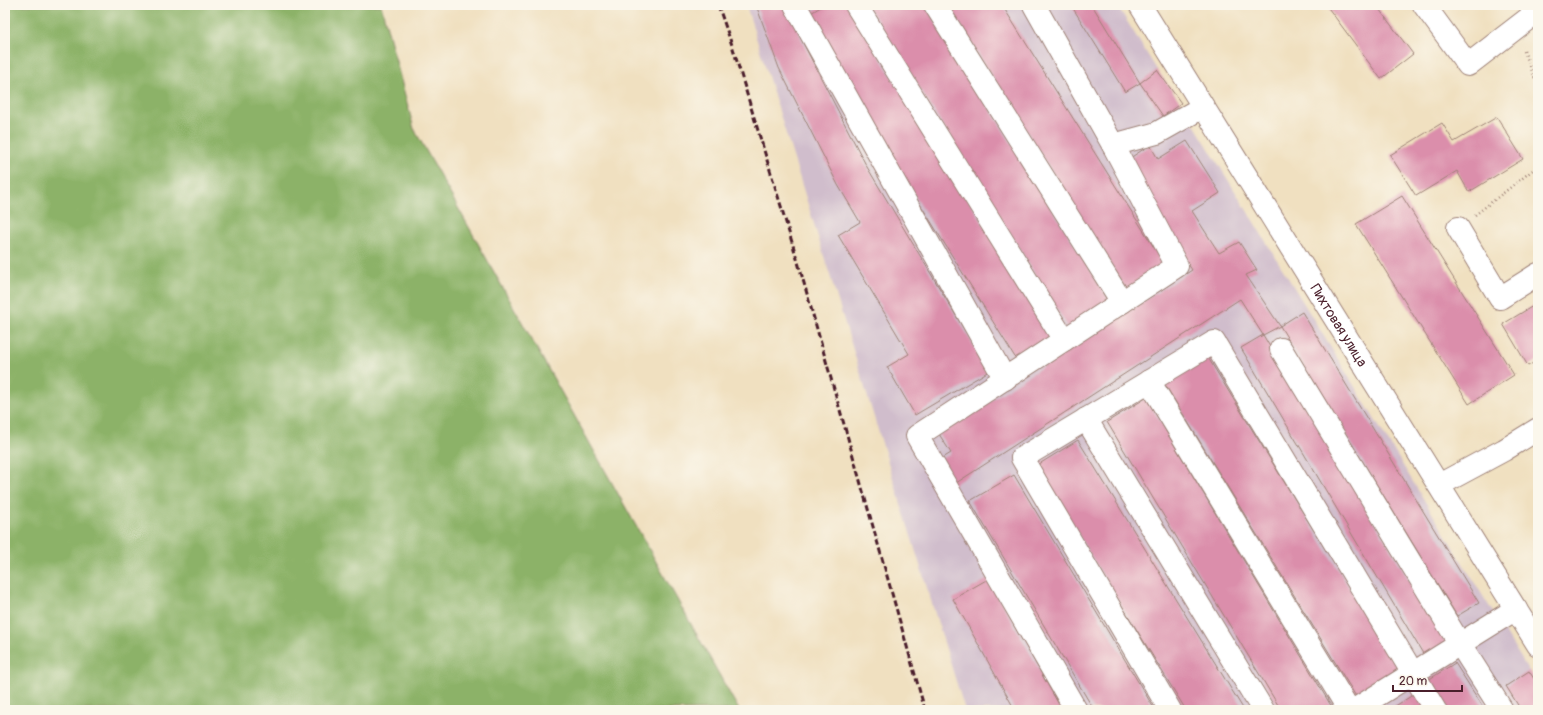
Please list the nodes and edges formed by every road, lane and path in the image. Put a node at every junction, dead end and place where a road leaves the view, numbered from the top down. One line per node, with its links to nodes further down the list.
1 (856, 5): 16 (street)
2 (935, 5): 15 (street)
3 (1034, 5): 11 (street)
4 (1140, 5): 10 (street, Пихтовая улица)
5 (1424, 5): 8 (street)
6 (797, 6): 18 (street)
7 (1538, 11): 8 (street)
8 (1515, 29): 9 (path)
9 (1538, 86)
10 (1203, 107): 11 (street); 22 (street, Пихтовая улица)
11 (1113, 145): 15 (street)
12 (1538, 166): 13 (path)
13 (1458, 228): 14 (street)
14 (1538, 274)
15 (1122, 302): 16 (street)
16 (1064, 340): 18 (street)
17 (1281, 349): 24 (street)
18 (1005, 378): 27 (street)
19 (1149, 381): 20 (street); 26 (street); 30 (street)
20 (1086, 419): 28 (street); 29 (street)
21 (1538, 429): 22 (street)
22 (1439, 485): 23 (street, Пихтовая улица)
23 (1516, 609): 24 (street); 25 (street, Пихтовая улица)
24 (1460, 644): 26 (street); 33 (street)
25 (1538, 645)
26 (1412, 674): 31 (street); 32 (street)
27 (1076, 710)
28 (1170, 710)
29 (1263, 710)
30 (1349, 710)
31 (1354, 710)
32 (1435, 710)
33 (1502, 710)

